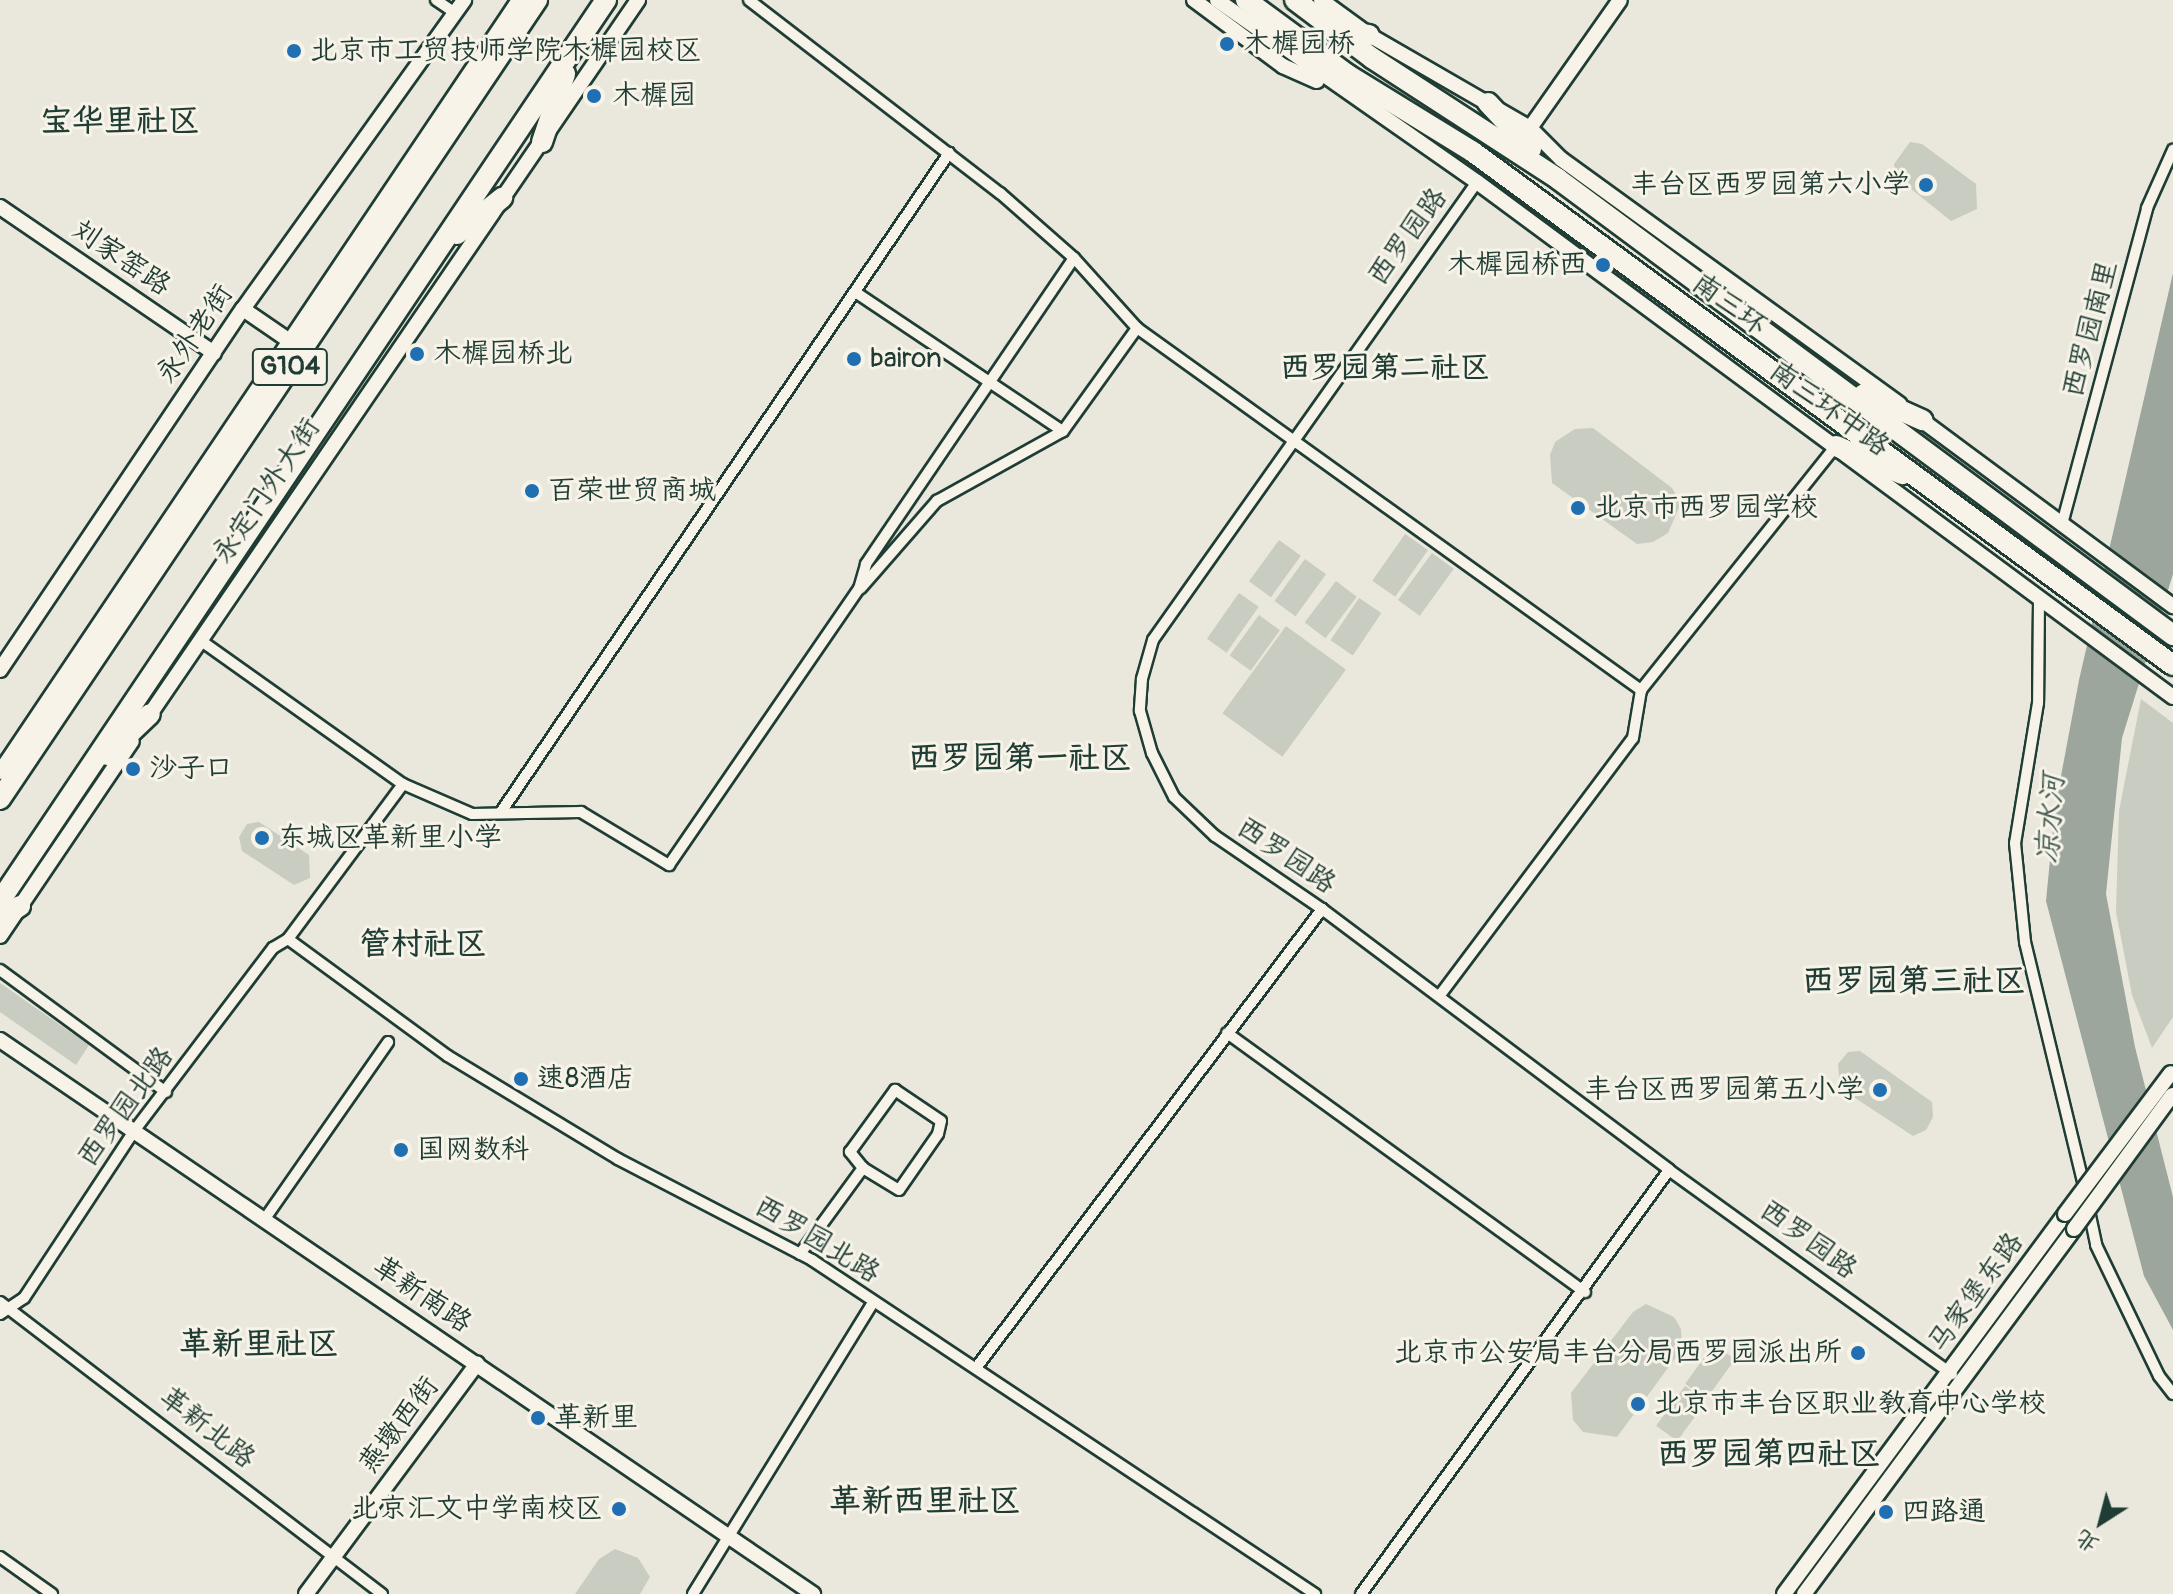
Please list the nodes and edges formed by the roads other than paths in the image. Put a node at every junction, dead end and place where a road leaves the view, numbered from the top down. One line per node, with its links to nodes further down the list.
1 (436, 0): 14 (street)
2 (519, 0): 35 (street)
3 (537, 0): 58 (highway, 永定门外大街 / G104)
4 (606, 0): 17 (highway, 永定门外大街 / G104)
5 (638, 0): 23 (street, 永定门外大街)
6 (749, 0): 25 (street)
7 (1194, 0): 19 (street)
8 (1217, 0): 19 (street)
9 (1246, 0): 19 (highway, 南三环)
10 (1295, 0): 15 (highway, 南三环)
11 (1321, 0): 16 (street, 南三环中路)
12 (1337, 0): 18 (street)
13 (1620, 0): 22 (street)
14 (459, 6): 33 (street, 永外老街)
15 (1336, 31): 16 (highway); 26 (highway, 南三环)
16 (1369, 35): 18 (street, 南三环中路)
17 (573, 48): 23 (highway); 30 (highway, 永定门外大街 / G104)
18 (1425, 66): 20 (street, 南三环中路)
19 (1346, 84): 21 (highway); 43 (highway, 南三环)
20 (1488, 103): 22 (street, 南三环中路); 26 (highway)
21 (1377, 111): 27 (street, 南三环中路)
22 (1530, 128): 39 (street, 南三环中路)
23 (542, 142): 28 (street, 永定门外大街)
24 (2173, 150): 44 (street, 西罗园南里)
25 (949, 153): 31 (street); 32 (street)
26 (1558, 179): 37 (highway, 南三环)
27 (1477, 182): 41 (street, 西罗园路); 42 (street, 南三环中路)
28 (502, 198): 30 (highway); 49 (street, 永定门外大街)
29 (0, 207): 36 (street, 刘家窑路)
30 (441, 246): 56 (highway, 永定门外大街 / G104)
31 (1074, 258): 34 (street); 38 (street)
32 (855, 292): 38 (street); 59 (street)
33 (243, 309): 35 (street); 36 (street, 永外老街)
34 (1137, 328): 40 (street); 41 (street)
35 (291, 342): 55 (street)
36 (214, 353): 51 (street, 永外老街)
37 (1824, 376): 39 (highway); 48 (highway, 南三环)
38 (991, 383): 40 (street); 45 (street)
39 (1922, 420): 44 (street, 南三环中路)
40 (1063, 431): 45 (street)
41 (1291, 440): 52 (street); 61 (street, 西罗园路)
42 (1836, 446): 43 (highway); 46 (street, 南三环中路); 52 (street)
43 (1938, 489): 50 (highway, 南三环)
44 (2062, 524): 47 (street, 南三环中路)
45 (859, 589): 59 (street)
46 (2039, 598): 53 (street, 南三环中路); 84 (street)
47 (2173, 606)
48 (2173, 635)
49 (200, 640): 54 (street, 永定门外大街); 57 (street)
50 (2173, 665)
51 (0, 670)
52 (1641, 690): 66 (street)
53 (2170, 695)
54 (150, 714): 56 (highway); 60 (street, 永定门外大街)
55 (0, 772)
56 (78, 783): 60 (highway, 永定门外大街 / G104)
57 (403, 784): 59 (street); 64 (street, 西罗园北路)
58 (0, 799)
59 (501, 812)
60 (10, 903): 62 (highway); 63 (street, 永定门外大街)
61 (1322, 909): 66 (street, 西罗园路); 67 (street)
62 (0, 919)
63 (0, 936)
64 (288, 939): 71 (street, 西罗园北路); 77 (street, 西罗园北路)
65 (0, 970): 71 (street)
66 (1440, 995): 75 (street, 西罗园路)
67 (1227, 1033): 78 (street); 82 (street)
68 (0, 1040): 73 (street, 革新南路)
69 (388, 1042): 76 (street)
70 (2172, 1071): 83 (street, 马家堡东路, bridge)
71 (166, 1092): 73 (street, 西罗园北路)
72 (2173, 1095): 83 (street, 马家堡东路, bridge)
73 (134, 1131): 76 (street, 革新南路); 80 (street, 西罗园北路)
74 (863, 1168): 74 (street); 77 (street)
75 (1669, 1170): 78 (street); 83 (street, 西罗园路)
76 (264, 1220): 81 (street, 革新南路)
77 (800, 1254): 79 (street, 西罗园北路)
78 (1585, 1292): 94 (street)
79 (873, 1302): 82 (street, 西罗园北路); 85 (street)
80 (3, 1308): 87 (street, 革新北路)
81 (477, 1364): 85 (street, 革新南路); 87 (street, 燕墩西街)
82 (976, 1368): 93 (street, 西罗园北路)
83 (1956, 1376): 95 (street, 马家堡东路); 96 (street, 马家堡东路)
84 (2173, 1394)
85 (728, 1536): 91 (street); 92 (street, 革新南路)
86 (0, 1557): 88 (street)
87 (333, 1557): 89 (street, 燕墩西街); 90 (street, 革新北路)
88 (52, 1594)
89 (306, 1594)
90 (382, 1594)
91 (693, 1594)
92 (813, 1594)
93 (1315, 1594)
94 (1361, 1594)
95 (1784, 1594)
96 (1804, 1594)

